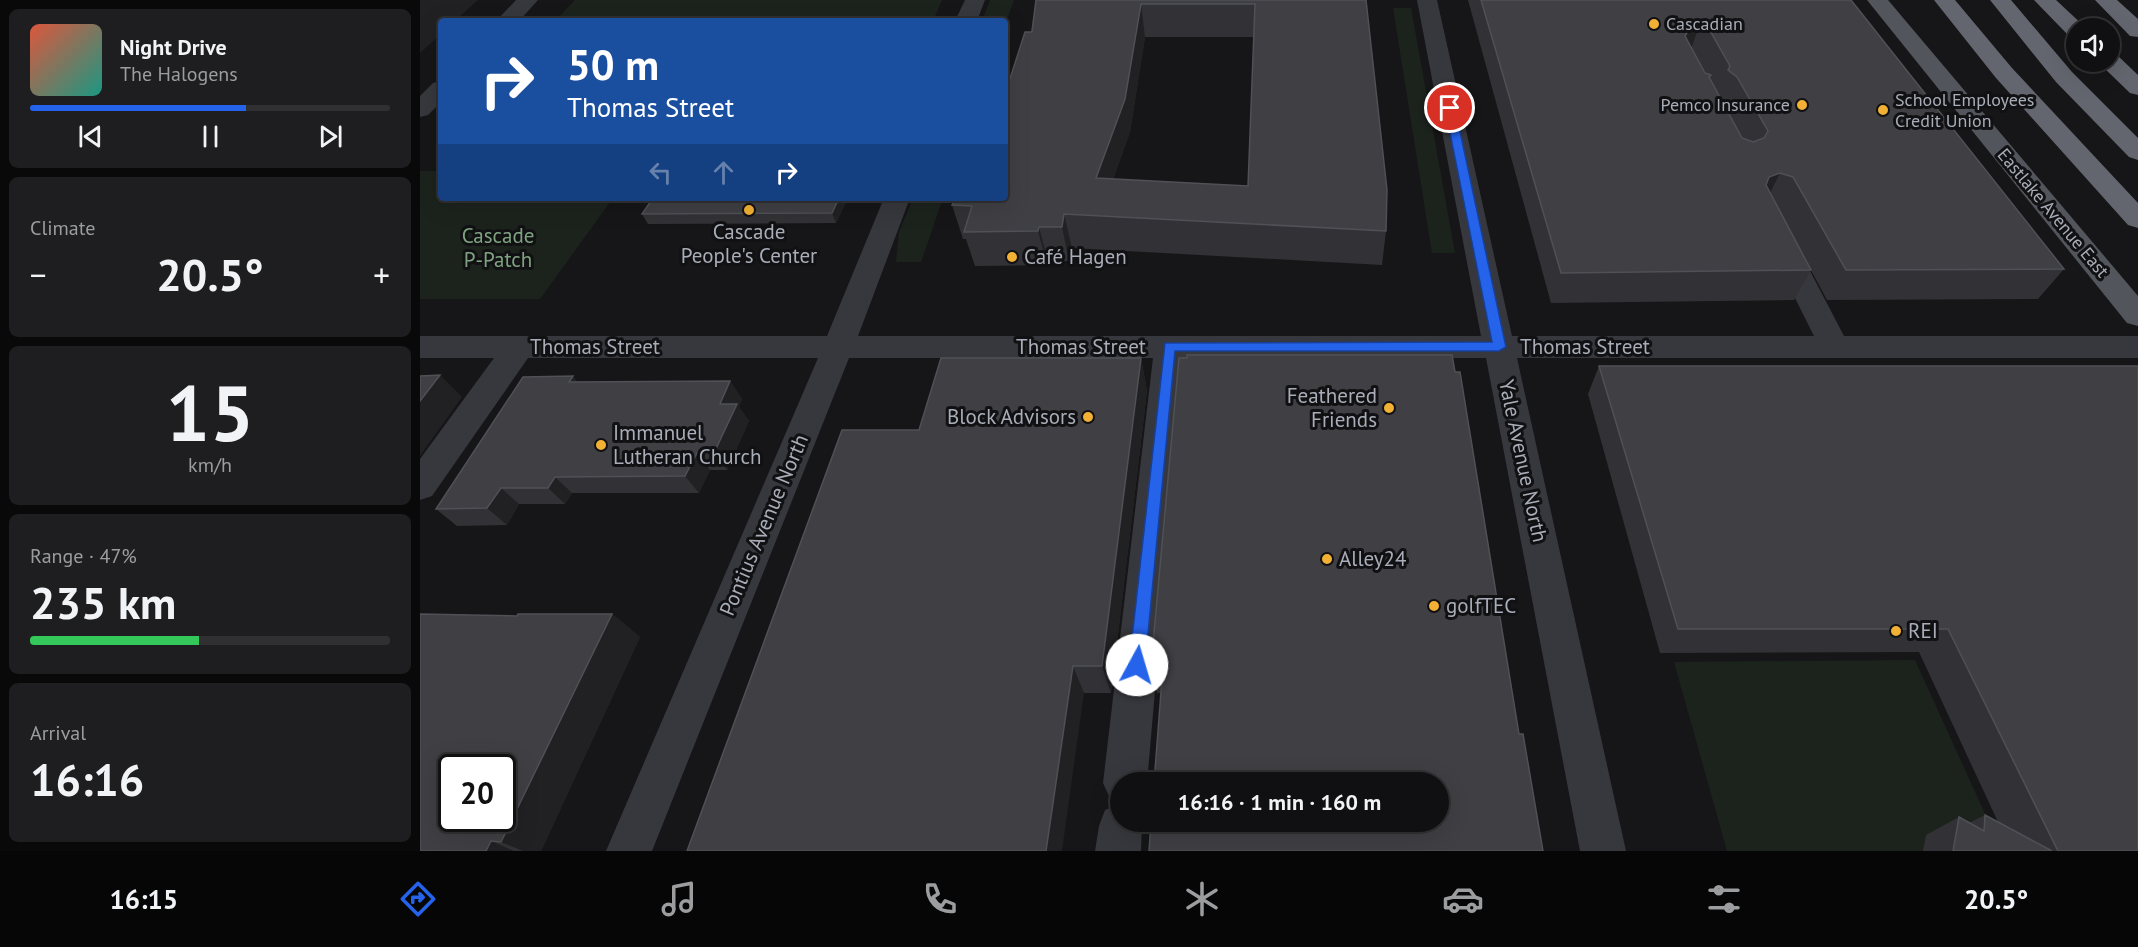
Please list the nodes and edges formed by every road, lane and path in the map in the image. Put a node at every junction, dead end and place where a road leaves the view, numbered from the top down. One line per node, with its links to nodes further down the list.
1 (528, 0): 10 (street)
2 (975, 0): 11 (street)
3 (1427, 0): 30 (street, Yale Avenue North)
4 (1877, 0): 25 (main road, Eastlake Avenue East)
5 (1944, 0): 23 (highway)
6 (2000, 0): 21 (highway)
7 (2044, 0): 13 (highway)
8 (2057, 0): 12 (highway)
9 (2105, 0): 14 (highway)
10 (510, 18)
11 (967, 18)
12 (2078, 18)
13 (2066, 21)
14 (2138, 31)
15 (2120, 57): 17 (highway)
16 (2120, 71): 18 (highway)
17 (2138, 74)
18 (2138, 88)
19 (438, 91): 20 (street)
20 (420, 110)
21 (2138, 152)
22 (896, 201): 28 (street, Pontius Avenue North)
23 (2138, 219)
24 (1771, 224): 31 (street)
25 (2138, 316)
26 (420, 347): 27 (street, Thomas Street)
27 (519, 347): 28 (street, Thomas Street); 33 (street)
28 (838, 347): 29 (street, Thomas Street); 35 (street, Pontius Avenue North)
29 (1170, 347): 30 (street, Thomas Street); 34 (street)
30 (1499, 347): 31 (street, Thomas Street); 36 (street, Yale Avenue North)
31 (1835, 347): 32 (street, Thomas Street)
32 (2138, 347)
33 (420, 486)
34 (1126, 772)
35 (629, 851)
36 (1603, 851)

